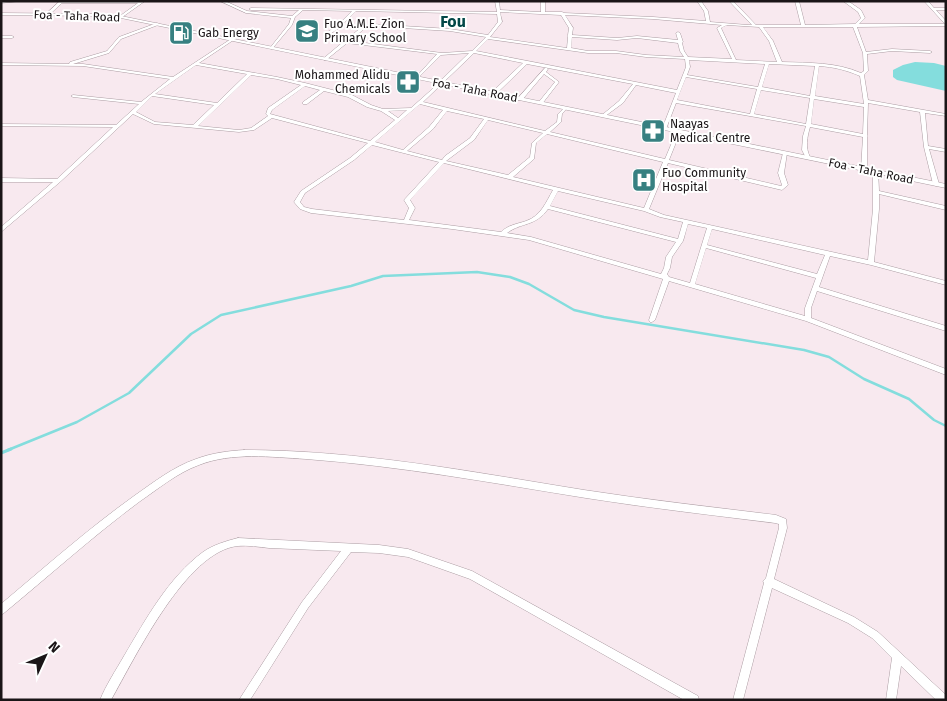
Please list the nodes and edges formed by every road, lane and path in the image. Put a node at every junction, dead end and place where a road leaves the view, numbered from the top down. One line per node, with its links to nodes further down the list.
1 (19, 1): 11 (street)
2 (222, 1): 18 (street)
3 (311, 1): 16 (street)
4 (497, 1): 20 (street)
5 (543, 1): 21 (street)
6 (699, 1): 27 (street)
7 (731, 1): 31 (street)
8 (797, 1): 33 (street)
9 (845, 1): 34 (street)
10 (926, 1): 17 (street)
11 (1, 2)
12 (62, 2): 13 (street); 24 (street)
13 (143, 2): 25 (street)
14 (946, 8): 17 (street)
15 (302, 9): 16 (street); 18 (street); 26 (street)
16 (308, 9): 19 (street)
17 (934, 9): 29 (street)
18 (241, 10): 26 (street)
19 (355, 10): 20 (street); 41 (street)
20 (499, 12): 21 (street); 39 (street)
21 (543, 12): 22 (street)
22 (562, 13): 27 (street); 36 (street)
23 (1, 14): 24 (street, Foa - Taha Road)
24 (48, 14): 25 (street, Foa - Taha Road)
25 (121, 17): 28 (street, Foa - Taha Road)
26 (293, 17): 43 (street)
27 (708, 23): 30 (street)
28 (157, 24): 40 (street, Foa - Taha Road); 58 (street)
29 (946, 24): 34 (street)
30 (724, 25): 31 (street); 52 (street)
31 (755, 26): 32 (street)
32 (760, 26): 33 (street); 55 (street)
33 (804, 26): 34 (street)
34 (855, 26): 47 (street)
35 (678, 33): 42 (street)
36 (569, 36): 42 (street); 44 (street)
37 (1, 37): 38 (street)
38 (12, 37)
39 (488, 37): 41 (street); 44 (street); 45 (street)
40 (231, 40): 43 (street, Foa - Taha Road); 57 (street)
41 (347, 41): 48 (street); 50 (street)
42 (681, 42): 51 (street)
43 (272, 48): 50 (street, Foa - Taha Road)
44 (569, 48): 51 (street)
45 (472, 52): 48 (street); 49 (street); 53 (street)
46 (930, 52): 47 (street)
47 (865, 53): 63 (street)
48 (440, 54): 49 (street); 66 (street)
49 (466, 58): 67 (street)
50 (326, 59): 66 (street, Foa - Taha Road)
51 (687, 59): 52 (street); 64 (street)
52 (735, 61): 54 (street)
53 (526, 62): 60 (street); 73 (street)
54 (767, 63): 55 (street); 70 (street)
55 (780, 63): 59 (street)
56 (1, 64): 58 (street)
57 (195, 64): 62 (street); 65 (street)
58 (66, 65): 65 (street)
59 (817, 65): 63 (street); 76 (street)
60 (548, 67): 61 (street); 69 (street)
61 (543, 72): 77 (street); 82 (street)
62 (249, 74): 68 (street); 84 (street)
63 (862, 74): 83 (street)
64 (686, 76): 70 (street); 72 (street)
65 (174, 78): 74 (street)
66 (417, 78): 67 (street, Foa - Taha Road)
67 (441, 83): 73 (street, Foa - Taha Road); 81 (street)
68 (305, 84): 71 (street); 93 (street)
69 (636, 84): 72 (street); 94 (street)
70 (761, 87): 76 (street); 92 (street)
71 (324, 89): 80 (street); 87 (street)
72 (678, 92): 78 (street)
73 (494, 93): 77 (street, Foa - Taha Road)
74 (151, 95): 79 (street); 84 (street)
75 (73, 96): 79 (street)
76 (813, 96): 83 (street); 99 (street)
77 (520, 98): 82 (street, Foa - Taha Road)
78 (674, 101): 92 (street); 101 (street)
79 (142, 103): 90 (street)
80 (305, 103)
81 (420, 103): 86 (street); 88 (street)
82 (540, 103): 85 (street, Foa - Taha Road)
83 (865, 103): 89 (street); 104 (street)
84 (217, 104): 100 (street)
85 (565, 108): 94 (street, Foa - Taha Road); 103 (street)
86 (446, 109): 95 (street); 107 (street)
87 (383, 110): 88 (street); 96 (street)
88 (410, 110): 96 (street)
89 (922, 110): 91 (street); 106 (street)
90 (133, 112): 98 (street); 100 (street)
91 (946, 114)
92 (752, 115): 99 (street)
93 (271, 116): 100 (street); 105 (street)
94 (604, 116): 101 (street, Foa - Taha Road)
95 (487, 119): 103 (street); 111 (street)
96 (398, 120): 105 (street)
97 (1, 125): 98 (street)
98 (118, 126): 117 (street)
99 (808, 126): 104 (street); 110 (street)
100 (194, 127)
101 (664, 129): 102 (street, Foa - Taha Road)
102 (676, 131): 109 (street, Foa - Taha Road); 112 (street)
103 (547, 134): 112 (street); 115 (street)
104 (866, 136): 113 (street)
105 (372, 143): 107 (street); 125 (street)
106 (926, 146): 108 (street); 118 (street)
107 (404, 151): 111 (street)
108 (946, 151)
109 (784, 153): 110 (street, Foa - Taha Road); 112 (street)
110 (808, 158): 113 (street, Foa - Taha Road)
111 (443, 161): 115 (street); 125 (street)
112 (666, 161): 124 (street)
113 (864, 169): 114 (street, Foa - Taha Road)
114 (876, 171): 118 (street, Foa - Taha Road); 121 (street)
115 (509, 177): 120 (street)
116 (1, 180): 117 (street)
117 (58, 182): 128 (street)
118 (936, 184): 119 (street, Foa - Taha Road)
119 (946, 186)
120 (557, 188): 122 (street); 124 (street)
121 (876, 192): 123 (street); 133 (street)
122 (546, 207): 129 (street); 130 (street)
123 (946, 208)
124 (646, 210): 126 (street)
125 (406, 221): 129 (street)
126 (686, 222): 127 (street); 130 (street)
127 (710, 227): 131 (street); 132 (street)
128 (1, 230)
129 (502, 235): 134 (street)
130 (680, 241): 134 (street)
131 (705, 246): 135 (street); 137 (street)
132 (828, 254): 133 (street); 135 (street)
133 (871, 263): 136 (street)
134 (666, 278): 137 (street); 140 (street)
135 (819, 278): 138 (street)
136 (946, 283)
137 (692, 285): 139 (street)
138 (815, 288): 139 (street); 141 (street)
139 (808, 319): 142 (street)
140 (652, 320)
141 (946, 329)
142 (946, 372)
143 (349, 548): 147 (street); 148 (street); 149 (street)
144 (768, 581): 145 (street); 146 (street); 150 (street)
145 (1, 610)
146 (897, 656): 151 (street); 152 (street)
147 (105, 700)
148 (244, 700)
149 (694, 700)
150 (738, 700)
151 (890, 700)
152 (944, 700)

